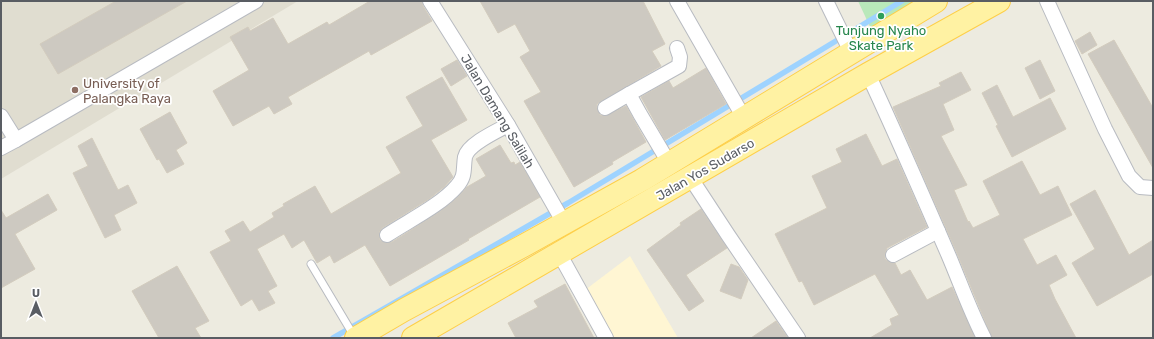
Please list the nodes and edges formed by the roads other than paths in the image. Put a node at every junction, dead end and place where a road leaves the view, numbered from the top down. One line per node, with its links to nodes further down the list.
1 (256, 1): 16 (street)
2 (430, 1): 15 (street, Jalan Damang Salilah)
3 (678, 1): 14 (street)
4 (826, 1): 9 (street)
5 (936, 1): 9 (main road, Jalan Yos Sudarso)
6 (999, 1): 10 (main road, Jalan Yos Sudarso)
7 (1047, 1): 20 (street)
8 (677, 48): 11 (street)
9 (851, 52): 14 (main road, Jalan Yos Sudarso)
10 (868, 74): 19 (main road, Jalan Yos Sudarso); 22 (street)
11 (629, 94): 12 (street); 18 (street)
12 (605, 108)
13 (1, 116): 16 (street)
14 (744, 118): 18 (main road, Jalan Yos Sudarso)
15 (508, 125): 21 (street, Jalan Damang Salilah); 23 (street)
16 (16, 140): 17 (street)
17 (1, 148)
18 (669, 164): 21 (main road, Jalan Yos Sudarso)
19 (690, 177): 24 (main road, Jalan Yos Sudarso); 30 (street)
20 (1153, 188)
21 (559, 214): 27 (main road, Jalan Yos Sudarso)
22 (938, 230): 25 (street); 31 (street)
23 (387, 235)
24 (559, 253): 28 (main road, Jalan Yos Sudarso); 29 (street)
25 (893, 255)
26 (312, 264): 27 (lane)
27 (355, 338)
28 (413, 338)
29 (606, 338)
30 (798, 338)
31 (984, 338)

